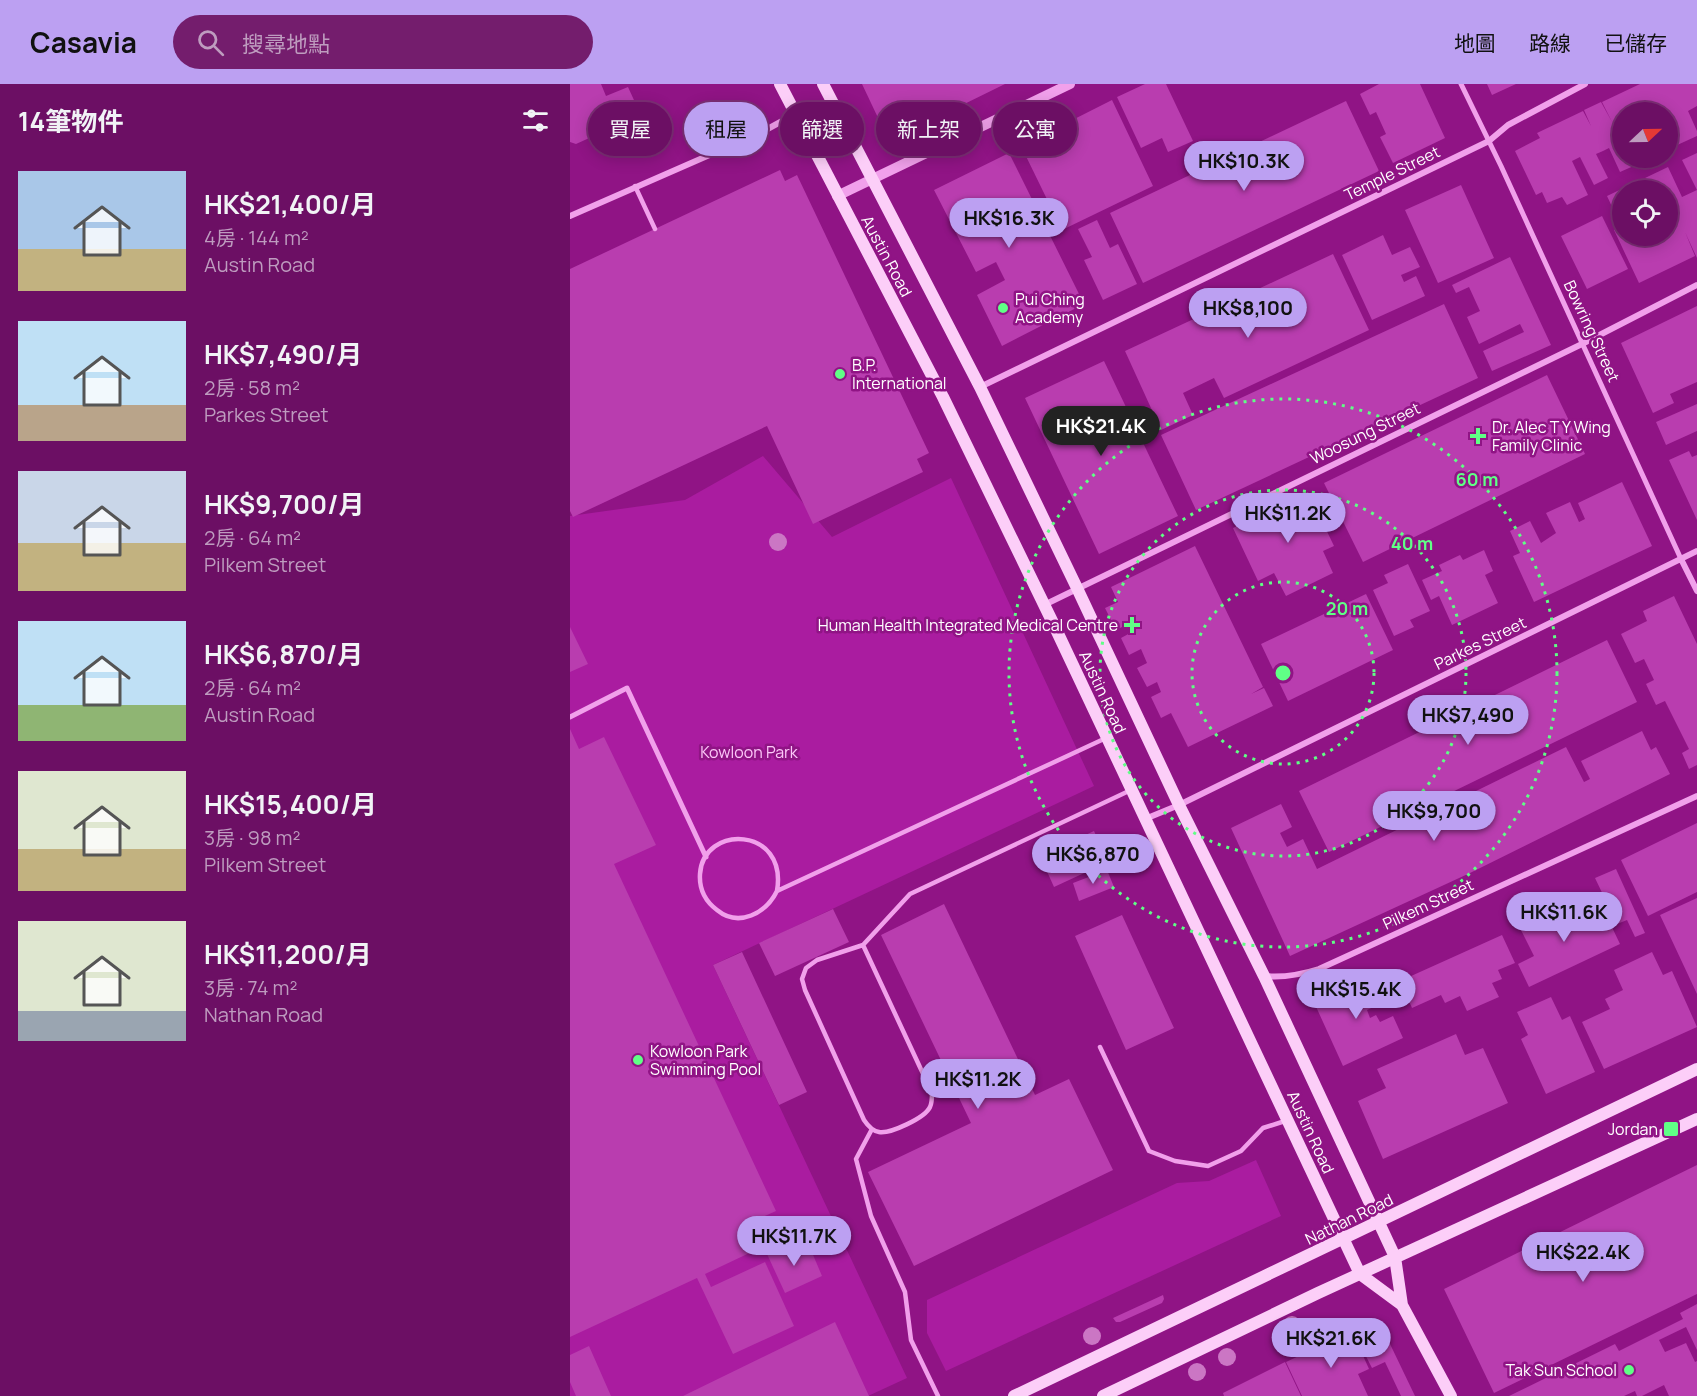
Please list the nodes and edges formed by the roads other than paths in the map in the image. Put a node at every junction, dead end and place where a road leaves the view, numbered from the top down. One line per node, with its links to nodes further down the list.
1 (780, 84): 6 (main road, Austin Road)
2 (823, 84): 10 (main road, Austin Road)
3 (1070, 84): 10 (street)
4 (1461, 84): 8 (street, Bowring Street)
5 (1585, 84): 8 (street, Temple Street)
6 (789, 102)
7 (780, 122): 11 (street)
8 (1489, 141): 16 (street, Bowring Street); 17 (street, Temple Street)
9 (817, 156): 12 (main road, Austin Road)
10 (871, 180): 12 (street); 17 (main road, Austin Road)
11 (635, 186): 13 (street); 14 (lane)
12 (837, 196): 22 (main road, Austin Road)
13 (570, 216)
14 (655, 229)
15 (1697, 285): 16 (street, Woosung Street)
16 (1582, 344): 19 (street, Bowring Street); 20 (street, Woosung Street)
17 (980, 387): 20 (main road, Austin Road)
18 (1697, 551): 19 (street, Parkes Street)
19 (1681, 559): 21 (street, Bowring Street); 27 (street, Parkes Street)
20 (1077, 588): 22 (street, Woosung Street); 27 (main road, Austin Road)
21 (1697, 591)
22 (1044, 605): 24 (main road, Austin Road)
23 (570, 717): 29 (street)
24 (1107, 738): 25 (main road, Austin Road); 30 (lane)
25 (1131, 790): 28 (main road, Austin Road); 31 (lane)
26 (1697, 796): 32 (street, Pilkem Street)
27 (1179, 805): 28 (street, Parkes Street); 32 (main road, Austin Road)
28 (1145, 819): 36 (main road, Austin Road)
29 (705, 857): 30 (lane); 30 (lane)
30 (777, 891)
31 (863, 945): 37 (lane); 37 (lane)
32 (1264, 976): 38 (main road, Austin Road)
33 (1100, 1047): 36 (lane)
34 (1697, 1069): 38 (main road, Nathan Road)
35 (1697, 1119): 40 (main road)
36 (1288, 1121): 39 (main road, Austin Road)
37 (872, 1129): 43 (lane)
38 (1378, 1222): 39 (main road, Nathan Road); 40 (main road, Austin Road)
39 (1343, 1239): 41 (main road, Austin Road); 44 (main road, Nathan Road)
40 (1395, 1257): 41 (main road); 42 (main road, Austin Road)
41 (1360, 1274): 42 (main road, Austin Road); 45 (main road)
42 (1402, 1305): 46 (main road, Austin Road)
43 (938, 1396)
44 (1014, 1396)
45 (1104, 1396)
46 (1450, 1396)

